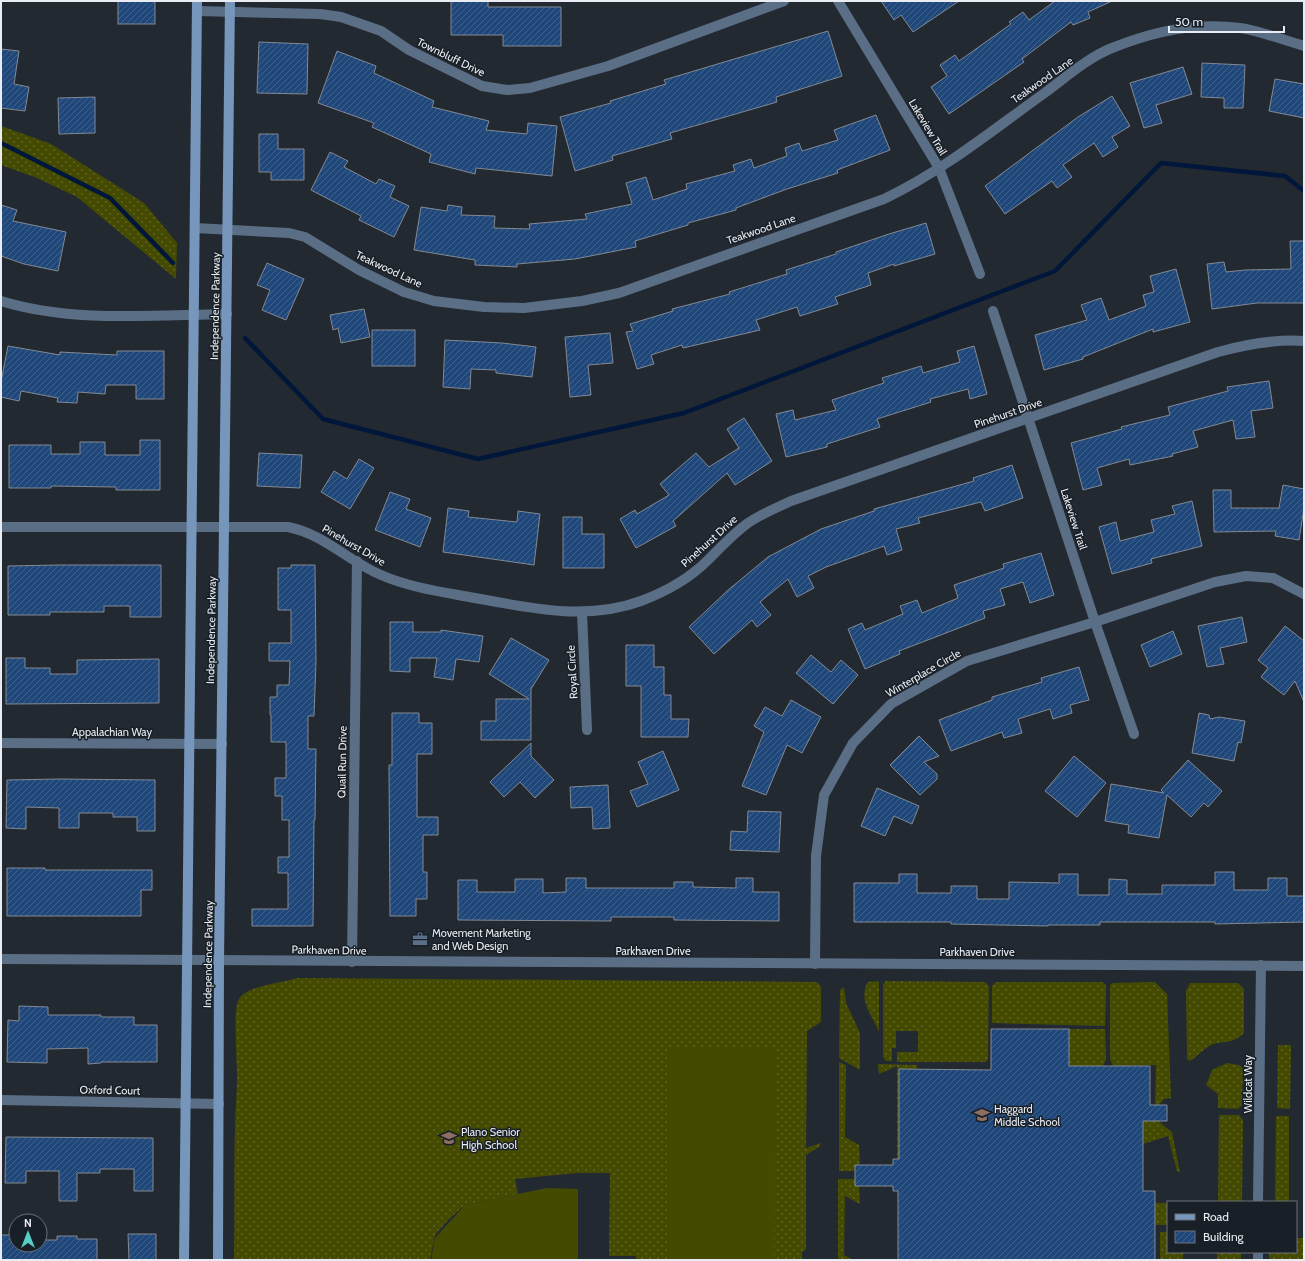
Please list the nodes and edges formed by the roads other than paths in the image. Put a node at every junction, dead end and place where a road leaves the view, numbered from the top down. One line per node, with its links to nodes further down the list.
1 (230, 1): 5 (main road, Independence Parkway)
2 (784, 1): 5 (street, Townbluff Drive)
3 (838, 1): 7 (street, Lakeview Trail)
4 (197, 6): 5 (street, Townbluff Drive); 8 (main road, Independence Parkway)
5 (230, 12): 9 (main road, Independence Parkway)
6 (1304, 46): 7 (street, Teakwood Lane)
7 (939, 168): 9 (street, Teakwood Lane); 10 (street, Lakeview Trail)
8 (194, 228): 9 (street, Teakwood Lane); 13 (main road, Independence Parkway)
9 (228, 228): 14 (main road, Independence Parkway)
10 (980, 274)
11 (1, 301): 13 (street)
12 (993, 311): 16 (street, Lakeview Trail)
13 (194, 314): 14 (street); 18 (main road, Independence Parkway)
14 (227, 314): 19 (main road, Independence Parkway)
15 (1304, 341): 16 (street, Pinehurst Drive)
16 (1029, 418): 22 (street, Pinehurst Drive); 23 (street, Lakeview Trail)
17 (1, 527): 18 (street, Pinehurst Drive)
18 (192, 528): 19 (street, Pinehurst Drive); 27 (main road, Independence Parkway)
19 (224, 528): 20 (street, Pinehurst Drive); 28 (main road, Independence Parkway)
20 (357, 561): 22 (street, Pinehurst Drive); 32 (street, Quail Run Drive)
21 (1304, 594): 23 (street, Winterplace Circle)
22 (582, 612): 24 (street, Royal Circle)
23 (1095, 622): 25 (street, Lakeview Trail); 33 (street, Winterplace Circle)
24 (587, 730)
25 (1134, 734)
26 (1, 743): 27 (street, Appalachian Way)
27 (190, 744): 28 (street, Appalachian Way); 30 (main road, Independence Parkway)
28 (222, 744): 31 (main road, Independence Parkway)
29 (1, 959): 30 (street, Parkhaven Drive)
30 (187, 960): 31 (street, Parkhaven Drive); 37 (main road, Independence Parkway)
31 (220, 961): 32 (street, Parkhaven Drive); 38 (main road, Independence Parkway)
32 (352, 962): 33 (street, Parkhaven Drive)
33 (815, 964): 34 (street, Parkhaven Drive)
34 (1261, 965): 35 (street, Parkhaven Drive); 39 (street, Wildcat Way)
35 (1304, 966)
36 (1, 1100): 37 (street, Oxford Court)
37 (186, 1103): 38 (street, Oxford Court); 40 (main road, Independence Parkway)
38 (219, 1104): 41 (main road, Independence Parkway)
39 (1258, 1201)
40 (184, 1260)
41 (218, 1260)

